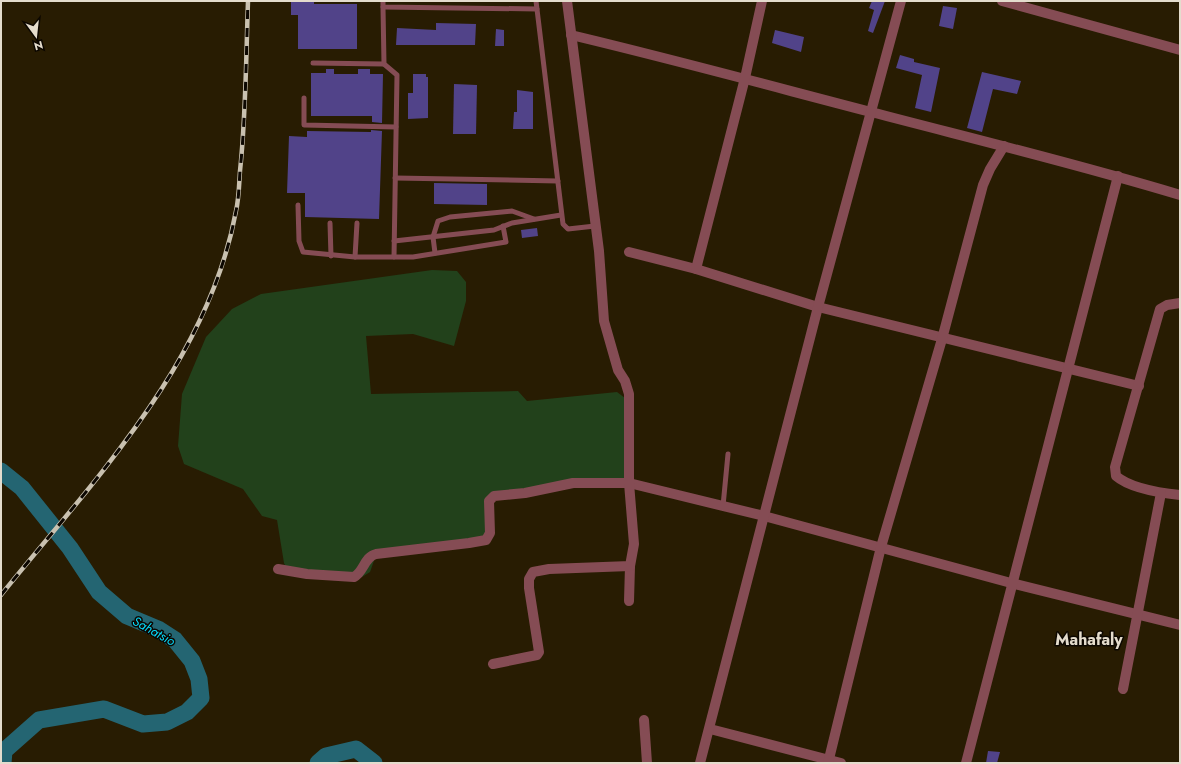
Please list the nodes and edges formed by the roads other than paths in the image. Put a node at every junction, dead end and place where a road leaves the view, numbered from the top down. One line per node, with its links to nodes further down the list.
1 (384, 1): 7 (lane)
2 (536, 1): 8 (lane)
3 (567, 1): 9 (street)
4 (762, 1): 13 (street)
5 (901, 1): 15 (street)
6 (1002, 1): 10 (street)
7 (383, 7): 8 (lane); 12 (lane)
8 (537, 9): 20 (lane)
9 (571, 35): 13 (street); 28 (street)
10 (1180, 50)
11 (313, 63): 12 (lane)
12 (384, 64): 16 (lane)
13 (745, 78): 15 (street); 36 (street)
14 (304, 98): 16 (lane)
15 (872, 112): 17 (street); 38 (street)
16 (396, 127): 19 (lane)
17 (1004, 146): 18 (street); 39 (street)
18 (1118, 176): 21 (street); 40 (street)
19 (395, 178): 20 (lane); 30 (lane)
20 (558, 182): 23 (lane)
21 (1180, 195)
22 (298, 205): 33 (lane)
23 (562, 215): 24 (lane); 28 (lane)
24 (534, 219): 27 (lane); 29 (lane)
25 (330, 223): 33 (lane)
26 (356, 223): 34 (lane)
27 (503, 226): 29 (lane); 32 (lane)
28 (595, 226): 43 (street)
29 (434, 237): 30 (lane); 32 (lane)
30 (394, 241): 35 (lane)
31 (629, 252): 36 (street)
32 (435, 253): 35 (lane)
33 (331, 256): 34 (lane)
34 (355, 257): 35 (lane)
35 (394, 257)
36 (696, 269): 38 (street)
37 (1180, 303): 41 (street)
38 (818, 307): 39 (street); 47 (street)
39 (942, 339): 40 (street); 48 (street)
40 (1070, 368): 41 (street); 51 (street)
41 (1139, 386): 44 (street)
42 (728, 454): 46 (lane)
43 (629, 483): 46 (street); 49 (street); 50 (street)
44 (1161, 493): 45 (street); 53 (street)
45 (1180, 495)
46 (723, 506): 47 (street)
47 (764, 516): 48 (street); 58 (street)
48 (881, 547): 51 (street); 59 (street)
49 (630, 566): 52 (street); 55 (street)
50 (278, 569)
51 (1011, 583): 53 (street); 63 (street)
52 (629, 601)
53 (1139, 615): 54 (street); 56 (street)
54 (1180, 625)
55 (492, 664)
56 (1123, 689)
57 (644, 720): 60 (street)
58 (710, 729): 59 (street); 61 (street)
59 (828, 761): 62 (street)
60 (647, 763)
61 (700, 763)
62 (841, 763)
63 (966, 763)

